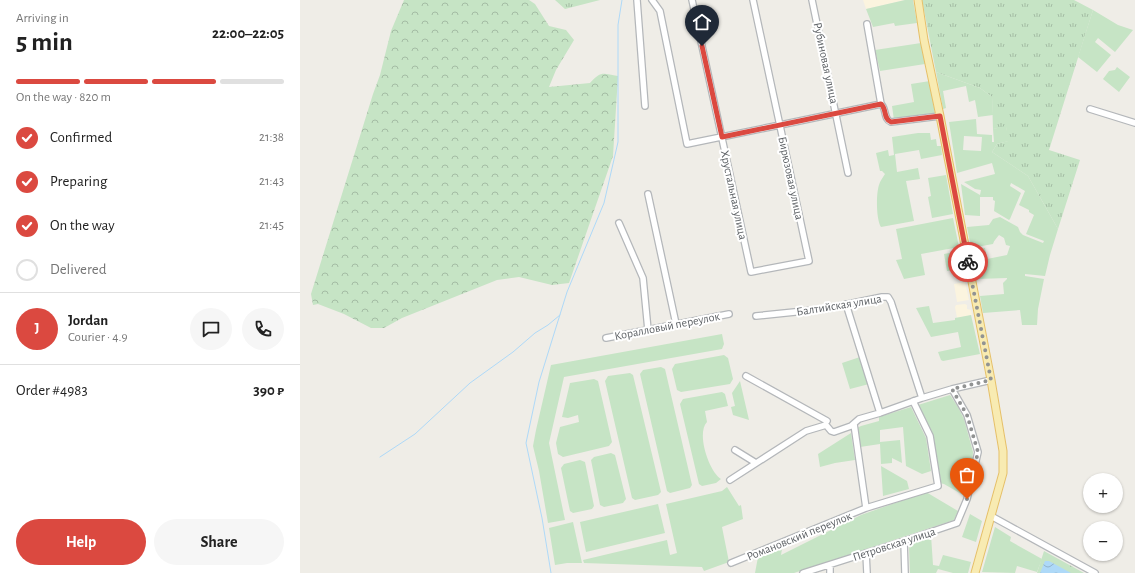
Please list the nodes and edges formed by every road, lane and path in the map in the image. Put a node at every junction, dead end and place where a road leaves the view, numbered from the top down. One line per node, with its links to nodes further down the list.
1 (637, 0): 9 (street)
2 (652, 0): 15 (street)
3 (692, 0): 15 (street, Хрустальная улица)
4 (753, 0): 14 (street, Бирюзовая улица)
5 (812, 0): 11 (street, Рубиновая улица)
6 (918, 0): 12 (main road)
7 (867, 24): 8 (street)
8 (881, 104): 11 (street); 12 (street)
9 (645, 106)
10 (1090, 109): 13 (street)
11 (836, 114): 14 (street); 16 (street, Рубиновая улица)
12 (940, 116): 27 (main road)
13 (1135, 123)
14 (780, 125): 15 (street); 19 (street, Бирюзовая улица)
15 (722, 137): 19 (street, Хрустальная улица)
16 (848, 173)
17 (648, 194): 23 (street)
18 (619, 223): 24 (street)
19 (751, 272)
20 (846, 304): 22 (street, Балтийская улица); 29 (street, Балтийская улица); 31 (street)
21 (729, 314): 23 (street, Коралловый переулок)
22 (756, 316)
23 (676, 324): 24 (street, Коралловый переулок)
24 (648, 330): 25 (street, Коралловый переулок)
25 (606, 338)
26 (746, 376): 32 (street)
27 (991, 380): 28 (street); 38 (main road)
28 (952, 389): 29 (street); 39 (street, Петровская улица)
29 (922, 398): 30 (street)
30 (913, 402): 31 (street); 37 (street)
31 (880, 413): 33 (street)
32 (827, 421)
33 (854, 424): 35 (street); 37 (street)
34 (736, 450): 35 (street)
35 (756, 463): 36 (street)
36 (730, 480)
37 (866, 508): 41 (street, Романовский переулок)
38 (991, 516): 47 (main road); 48 (street)
39 (904, 541): 40 (street, Петровская улица); 46 (street)
40 (866, 553): 42 (street, Петровская улица); 45 (street)
41 (731, 563)
42 (830, 565): 43 (street, Петровская улица); 44 (street)
43 (803, 573)
44 (830, 573)
45 (867, 573)
46 (906, 573)
47 (975, 573)
48 (1096, 573)

